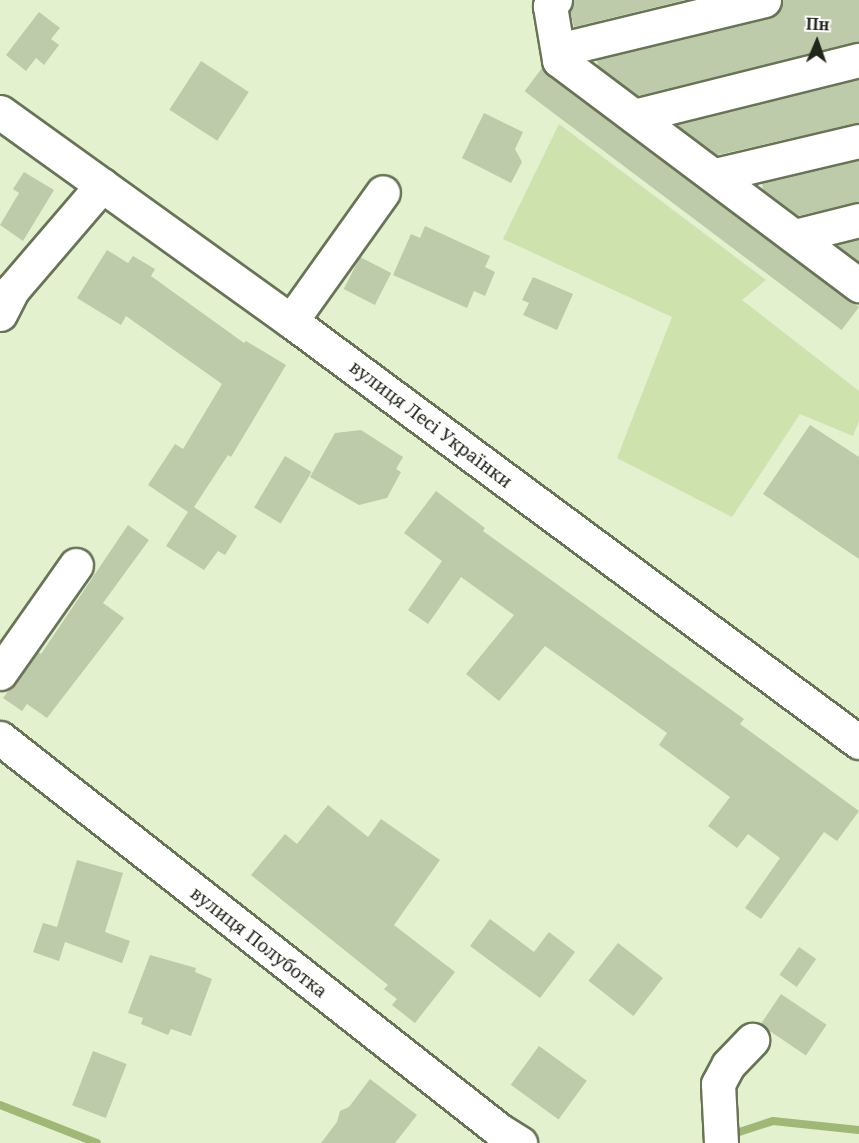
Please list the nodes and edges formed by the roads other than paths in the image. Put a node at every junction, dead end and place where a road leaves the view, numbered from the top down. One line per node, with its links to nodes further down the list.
1 (555, 0): 3 (street)
2 (764, 0): 3 (street)
3 (558, 50): 6 (street)
4 (859, 60): 6 (street)
5 (0, 112): 9 (street, вулиця Лесі Українки)
6 (634, 116): 8 (street)
7 (859, 141): 8 (street)
8 (715, 176): 12 (street)
9 (102, 185): 14 (street); 15 (street, вулиця Лесі Українки)
10 (383, 192): 15 (street)
11 (859, 220): 12 (street)
12 (795, 236): 13 (street)
13 (859, 285)
14 (0, 314)
15 (291, 321): 19 (street, вулиця Лесі Українки)
16 (76, 565): 17 (street)
17 (0, 674)
18 (0, 738): 21 (street, вулиця Полуботка)
19 (859, 742)
20 (752, 1040): 22 (street)
21 (520, 1143)
22 (721, 1143)

